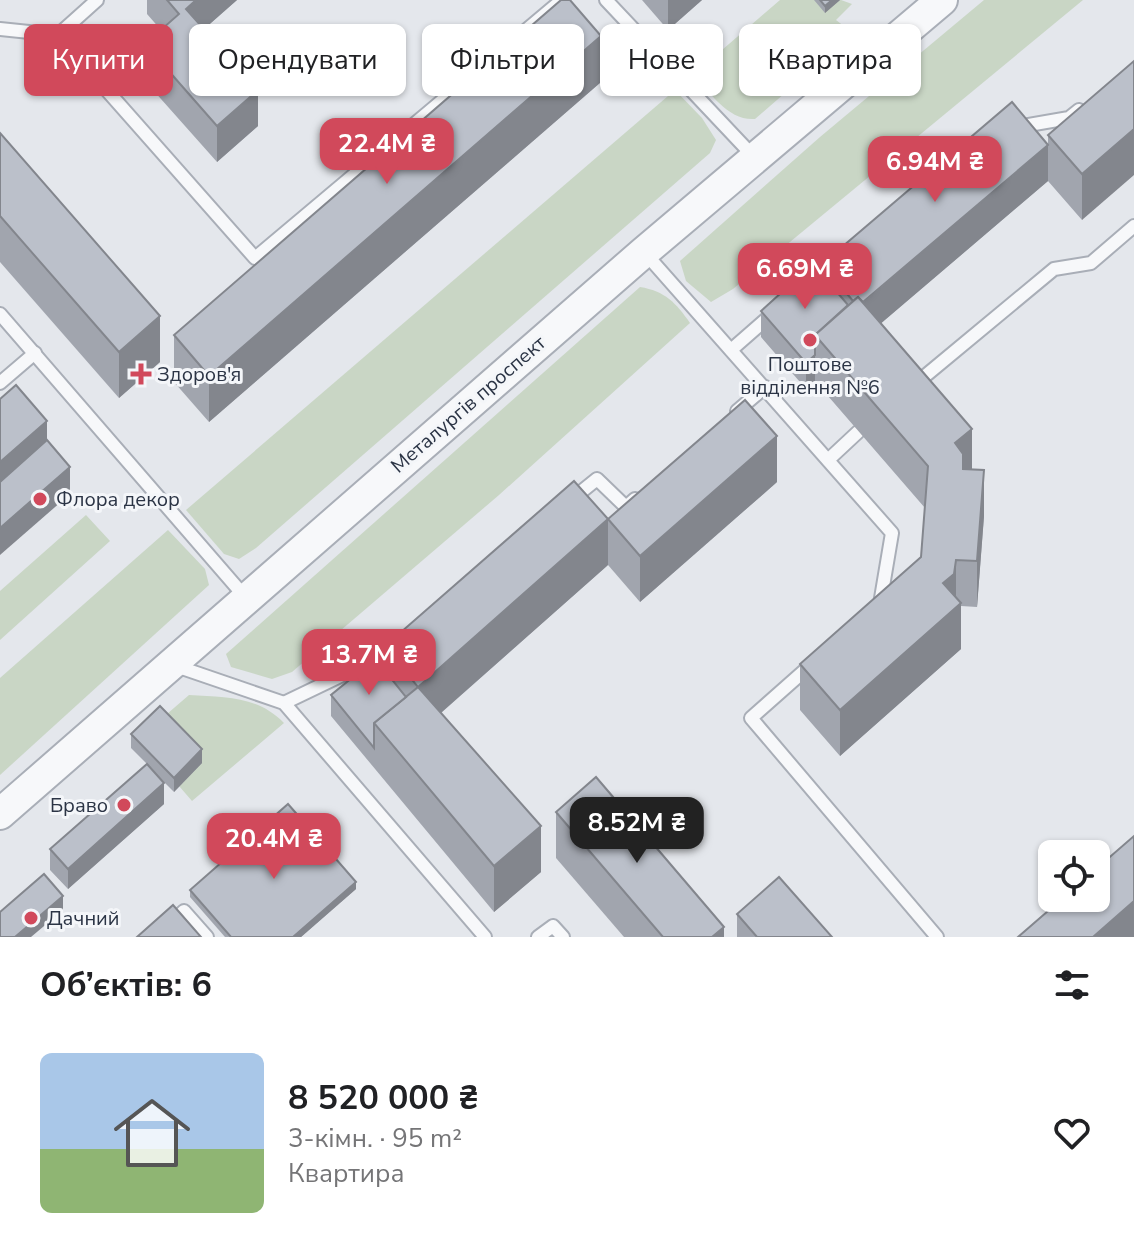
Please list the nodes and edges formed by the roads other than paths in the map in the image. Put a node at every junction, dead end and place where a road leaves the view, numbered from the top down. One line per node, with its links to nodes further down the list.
1 (97, 0): 5 (lane)
2 (562, 0): 8 (lane)
3 (606, 0): 11 (lane)
4 (942, 0): 11 (street, Металургів проспект)
5 (70, 24)
6 (0, 29): 7 (lane)
7 (24, 31)
8 (112, 96)
9 (1091, 100): 10 (lane)
10 (1008, 129)
11 (755, 158): 13 (street, Металургів проспект)
12 (1134, 226): 20 (lane)
13 (644, 252): 16 (lane); 26 (street, Металургів проспект)
14 (778, 308): 16 (lane)
15 (0, 314): 17 (lane)
16 (731, 350): 19 (lane)
17 (35, 353): 18 (lane); 26 (lane)
18 (0, 383)
19 (765, 387): 21 (lane); 23 (lane)
20 (902, 395)
21 (730, 417)
22 (858, 432): 23 (lane)
23 (828, 460): 27 (lane)
24 (649, 487): 25 (lane)
25 (562, 508)
26 (246, 598): 30 (street, Металургів проспект)
27 (869, 613)
28 (399, 644): 31 (lane)
29 (822, 655): 38 (lane)
30 (172, 665): 31 (lane); 32 (street, Металургів проспект)
31 (284, 703): 35 (lane)
32 (0, 814)
33 (156, 937): 34 (lane)
34 (207, 937)
35 (485, 937)
36 (538, 937): 37 (lane)
37 (563, 937)
38 (937, 937)

